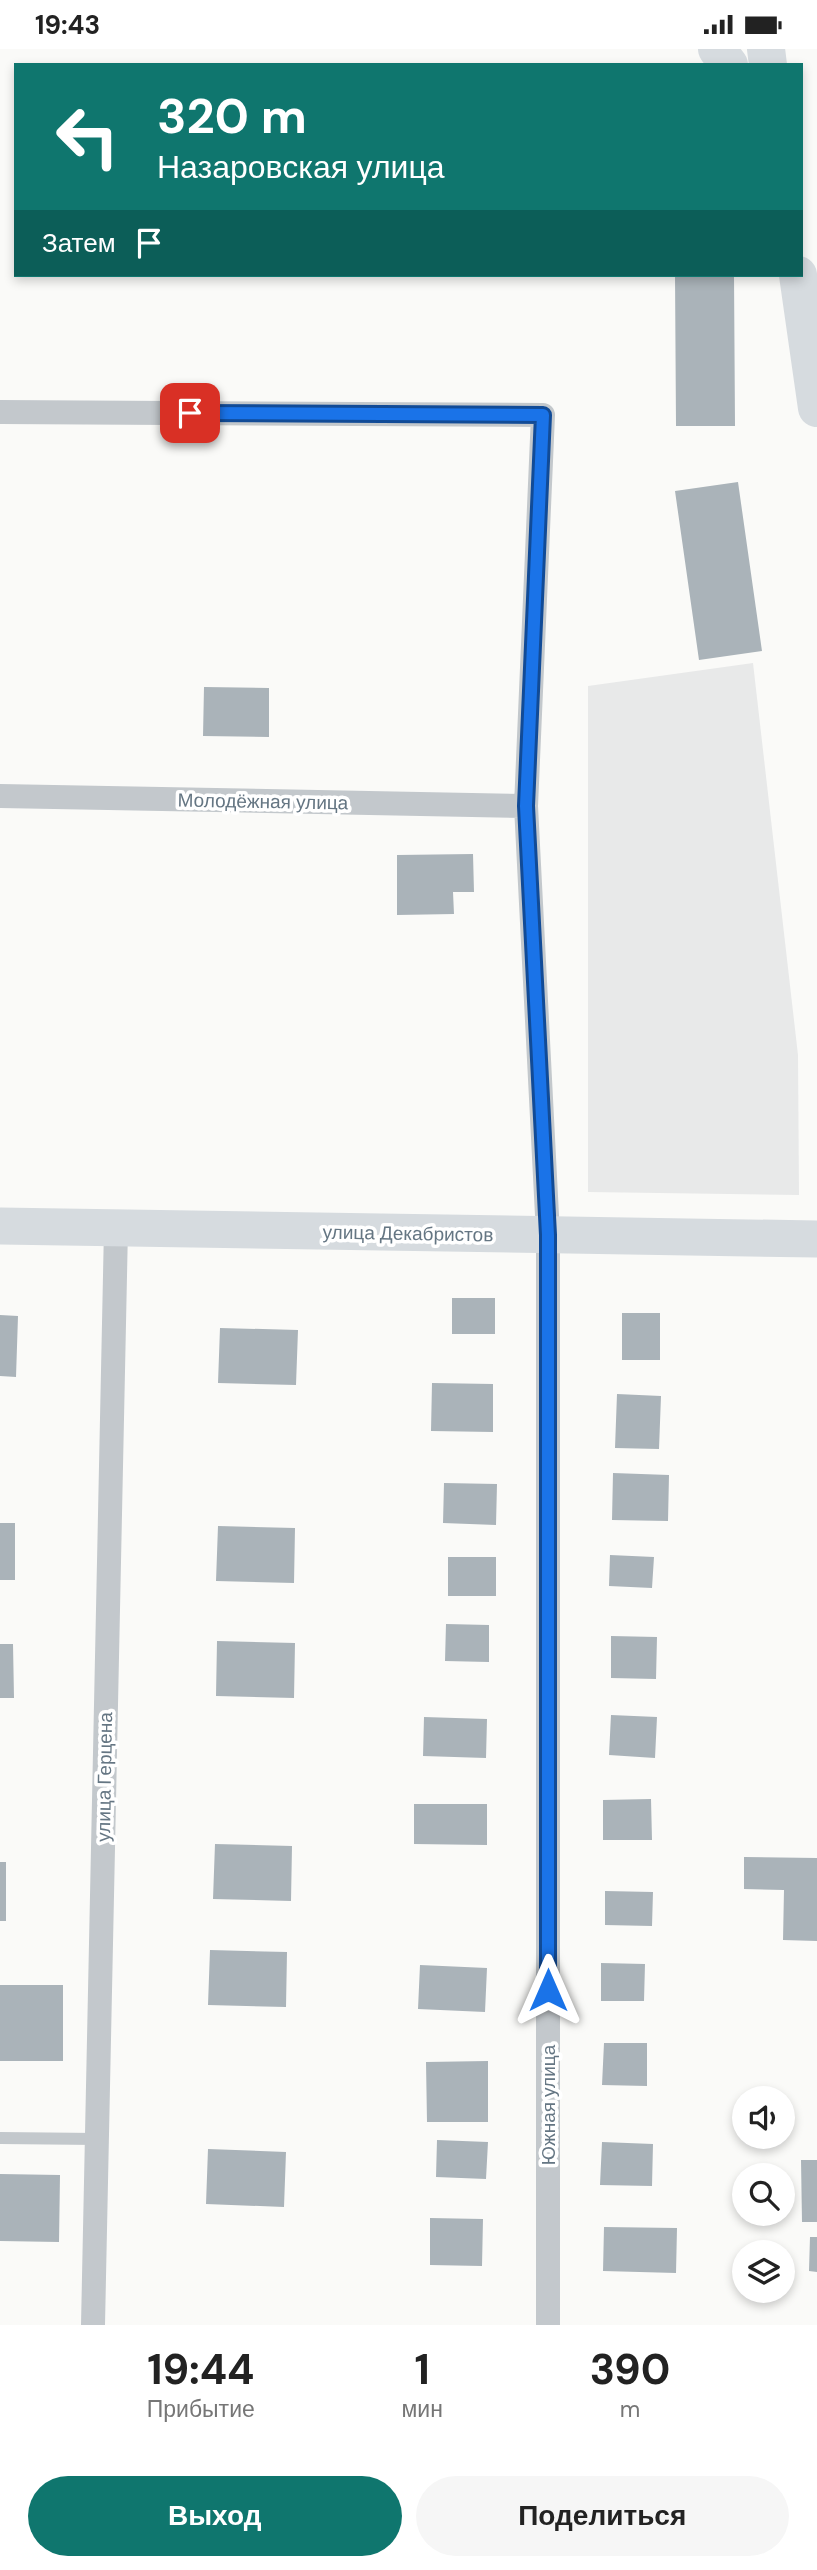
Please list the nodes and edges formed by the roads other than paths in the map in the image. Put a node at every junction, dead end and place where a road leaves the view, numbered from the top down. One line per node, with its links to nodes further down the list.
1 (798, 277): 2 (main road)
2 (817, 408)
3 (0, 412): 5 (street, Южная улица)
4 (0, 796): 5 (street, Молодёжная улица)
5 (526, 806): 8 (street, Южная улица)
6 (0, 1226): 7 (main road, улица Декабристов)
7 (116, 1228): 8 (main road, улица Декабристов); 11 (street, улица Герцена)
8 (548, 1235): 9 (main road, улица Декабристов); 13 (street, Южная улица)
9 (817, 1239)
10 (0, 2138): 11 (lane)
11 (97, 2140): 12 (street, улица Герцена)
12 (93, 2325)
13 (548, 2325)

